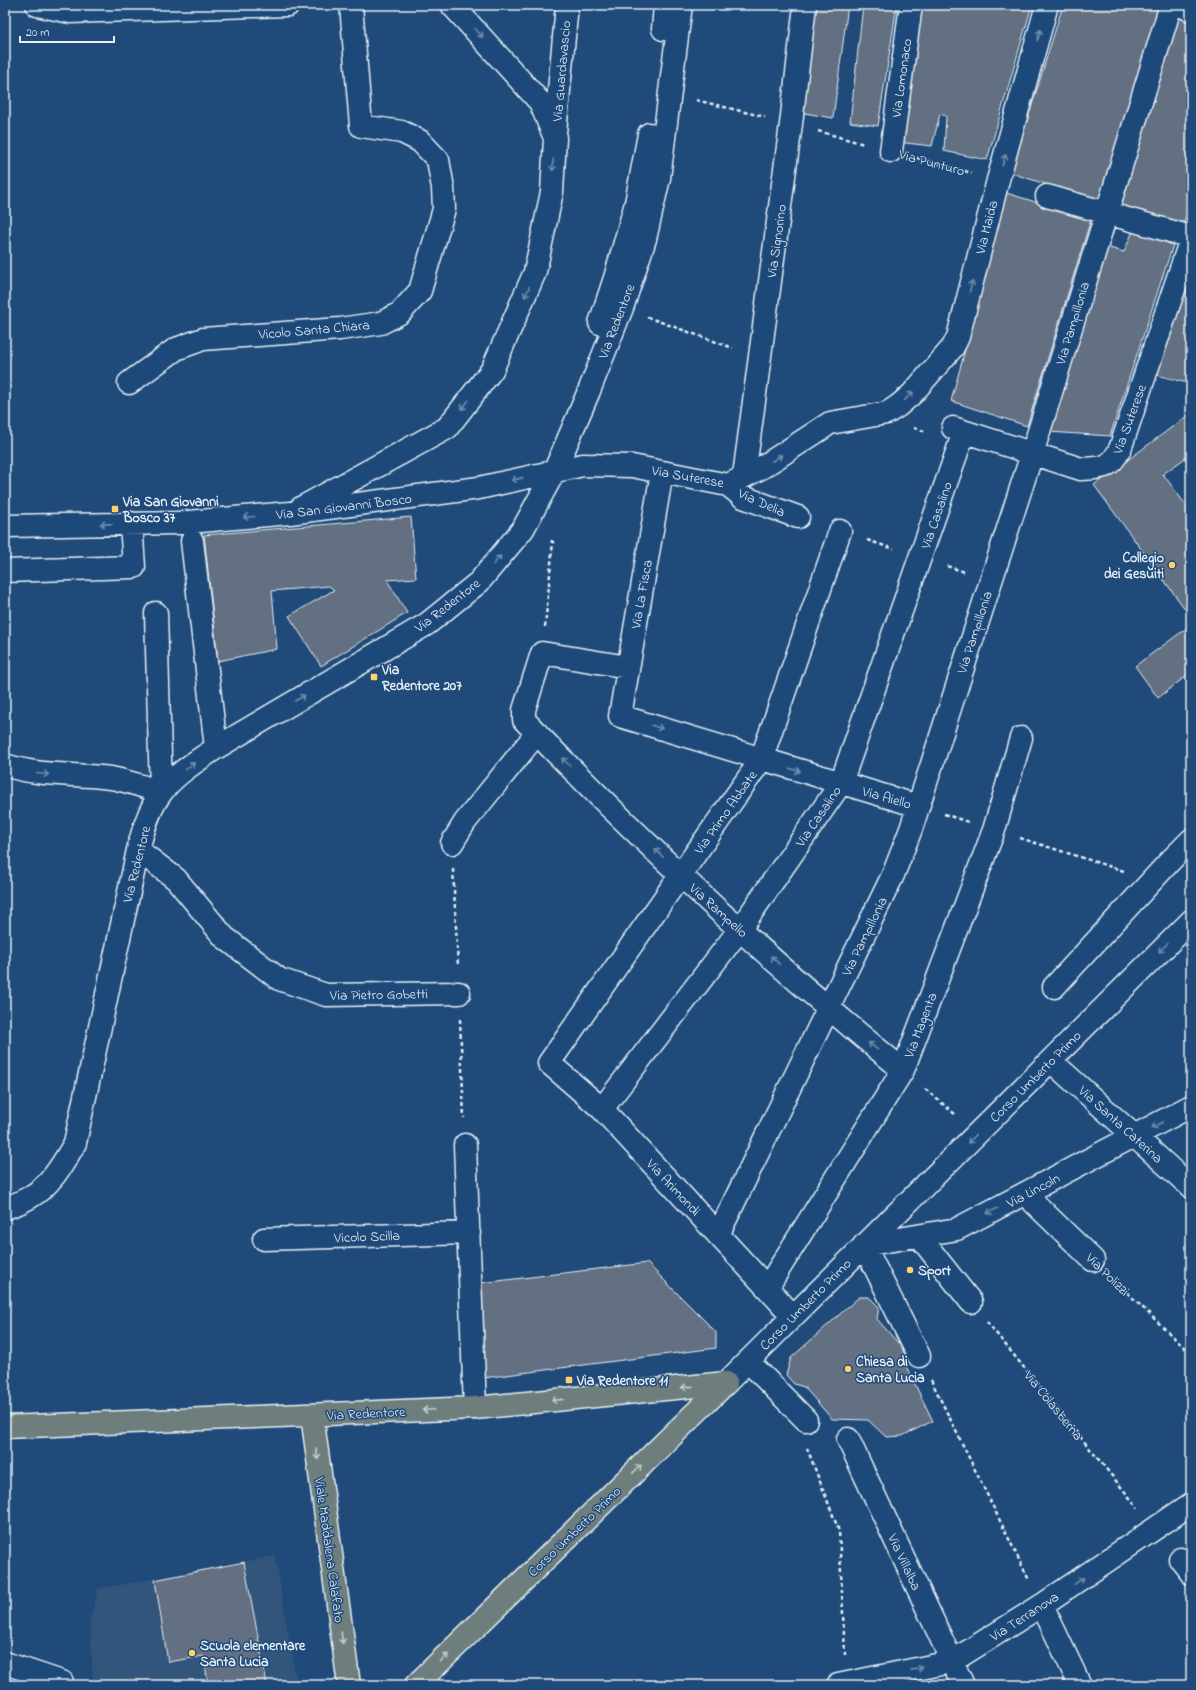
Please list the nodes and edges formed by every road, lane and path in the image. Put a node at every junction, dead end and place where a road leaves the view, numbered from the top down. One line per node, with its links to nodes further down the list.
1 (37, 5): 2 (street)
2 (288, 5)
3 (350, 5): 27 (street, Vicolo Santa Chiara)
4 (452, 5): 18 (street, one-way to 18)
5 (567, 5): 18 (street, Via Guardavascio)
6 (665, 5): 14 (street)
7 (681, 5): 15 (street, Via Redentore)
8 (805, 5): 16 (street, Via Signorino)
9 (911, 5): 19 (street, Via Lomonaco)
10 (1047, 5): 20 (street, Via Maida, one-way to 10)
11 (1171, 5): 22 (street, Via Pampillonia)
12 (1180, 5): 13 (street)
13 (1191, 10)
14 (663, 29)
15 (670, 93): 16 (path, Via Punturo); 24 (street, Via Redentore)
16 (791, 124): 19 (path, Via Punturo); 26 (street, Via Signorino)
17 (649, 134): 25 (street, Via Redentore)
18 (555, 138): 34 (street, Via Guardavascio, one-way to 34)
19 (892, 151): 20 (path, Via Punturo)
20 (998, 180): 28 (street, Via Maida, one-way to 20)
21 (1047, 196): 22 (street)
22 (1106, 214): 23 (street); 30 (street, Via Pampillonia)
23 (1191, 238): 30 (street, Via Suterese)
24 (622, 308): 26 (path); 31 (street, Via Redentore)
25 (600, 323)
26 (760, 358): 33 (street, Via Signorino)
27 (129, 383)
28 (876, 415): 33 (street, Via Suterese, one-way to 28)
29 (959, 430): 30 (street, Via Suterese); 51 (street, Via Casalino)
30 (1032, 454): 53 (street, Via Pampillonia)
31 (554, 470): 32 (street, Via Suterese); 34 (street, Via San Giovanni Bosco, one-way to 34); 38 (street, Via Redentore)
32 (662, 472): 33 (street, Via Suterese); 44 (street, Via La Fisca)
33 (736, 481): 35 (street, Via Delia)
34 (290, 514): 36 (street, Via San Giovanni Bosco, one-way to 36)
35 (798, 517)
36 (130, 523): 37 (street, Via San Giovanni Bosco, one-way to 37); 41 (street)
37 (5, 526)
38 (523, 529): 43 (path); 48 (street, Via Redentore, one-way to 38)
39 (840, 531): 49 (street, Via Primo Abbate)
40 (192, 541): 48 (street)
41 (5, 571)
42 (156, 613): 52 (street)
43 (542, 653): 44 (street); 46 (street, Via Rampello)
44 (628, 667): 45 (street, Via La Fisca)
45 (620, 716): 49 (street, Via Aiello, one-way to 49)
46 (537, 733): 56 (street); 58 (street, Via Rampello, one-way to 46)
47 (1021, 738): 54 (street, Via Magenta)
48 (216, 748): 52 (street, Via Redentore, one-way to 48)
49 (762, 760): 51 (street, Via Aiello, one-way to 51); 58 (street, Via Primo Abbate)
50 (5, 766): 52 (street, one-way to 52)
51 (841, 783): 53 (street, Via Aiello); 61 (street, Via Casalino)
52 (161, 792): 57 (street, Via Redentore)
53 (918, 806): 54 (path, Via Aiello); 64 (street, Via Pampillonia)
54 (994, 830): 59 (path, Via Aiello); 67 (street, Via Magenta)
55 (1191, 840): 59 (street)
56 (452, 843)
57 (138, 850): 63 (street, Via Pietro Gobetti); 75 (street, Via Redentore)
58 (681, 875): 61 (street, Via Rampello); 66 (street, Via Primo Abbate)
59 (1153, 880): 62 (street)
60 (1189, 926): 65 (street, Corso Umberto Primo, one-way to 65)
61 (740, 929): 64 (street, Via Rampello, one-way to 61); 69 (street, Via Casalino)
62 (1054, 987)
63 (459, 993)
64 (828, 1010): 67 (street, Via Rampello, one-way to 64); 77 (street, Via Pampillonia)
65 (1051, 1061): 70 (street, Corso Umberto Primo); 71 (street, Via Santa Caterina)
66 (550, 1063): 69 (street, Via Arimondi)
67 (903, 1070): 70 (path); 82 (street, Via Magenta)
68 (1191, 1106): 71 (street, Via Lincoln, one-way to 71)
69 (602, 1109): 77 (street, Via Arimondi)
70 (977, 1133): 80 (street, Corso Umberto Primo, one-way to 80)
71 (1135, 1136): 73 (street, Via Santa Caterina); 74 (street, Via Lincoln)
72 (465, 1145): 76 (street)
73 (1191, 1186)
74 (1024, 1194): 78 (street, Via Lincoln, one-way to 78); 81 (street, Via Polizzi)
75 (5, 1208)
76 (469, 1233): 79 (street, Vicolo Scilla); 89 (street)
77 (718, 1235): 82 (street, Via Arimondi)
78 (919, 1236): 80 (street, Via Lincoln); 83 (street)
79 (264, 1238)
80 (864, 1245): 84 (street, Corso Umberto Primo); 86 (street)
81 (1093, 1260): 85 (path, Via Polizzi)
82 (767, 1288): 84 (street, Via Arimondi)
83 (971, 1302): 95 (path, Via Colasberna)
84 (793, 1316): 87 (street, Corso Umberto Primo)
85 (1191, 1354)
86 (919, 1356): 96 (path)
87 (748, 1361): 88 (street, Corso Umberto Primo); 91 (street)
88 (726, 1383): 89 (main road, Via Redentore, one-way to 89); 102 (main road, Corso Umberto Primo, one-way to 88)
89 (475, 1408): 90 (main road, Via Redentore, one-way to 90)
90 (312, 1415): 92 (main road, Via Redentore); 101 (main road, Viale Maddalena Calafato, one-way to 101)
91 (806, 1420): 99 (path)
92 (5, 1427)
93 (848, 1439): 97 (street, Via Villalba)
94 (1191, 1504): 95 (street, Via Terranova)
95 (1155, 1530): 96 (street, Via Terranova, one-way to 95)
96 (1042, 1605): 97 (street, Via Terranova); 104 (street)
97 (951, 1662): 99 (street, Via Terranova, one-way to 97); 103 (street, Via Villalba)
98 (5, 1663): 100 (street)
99 (842, 1684)
100 (62, 1685)
101 (348, 1685)
102 (416, 1685)
103 (963, 1685)
104 (1080, 1685)

